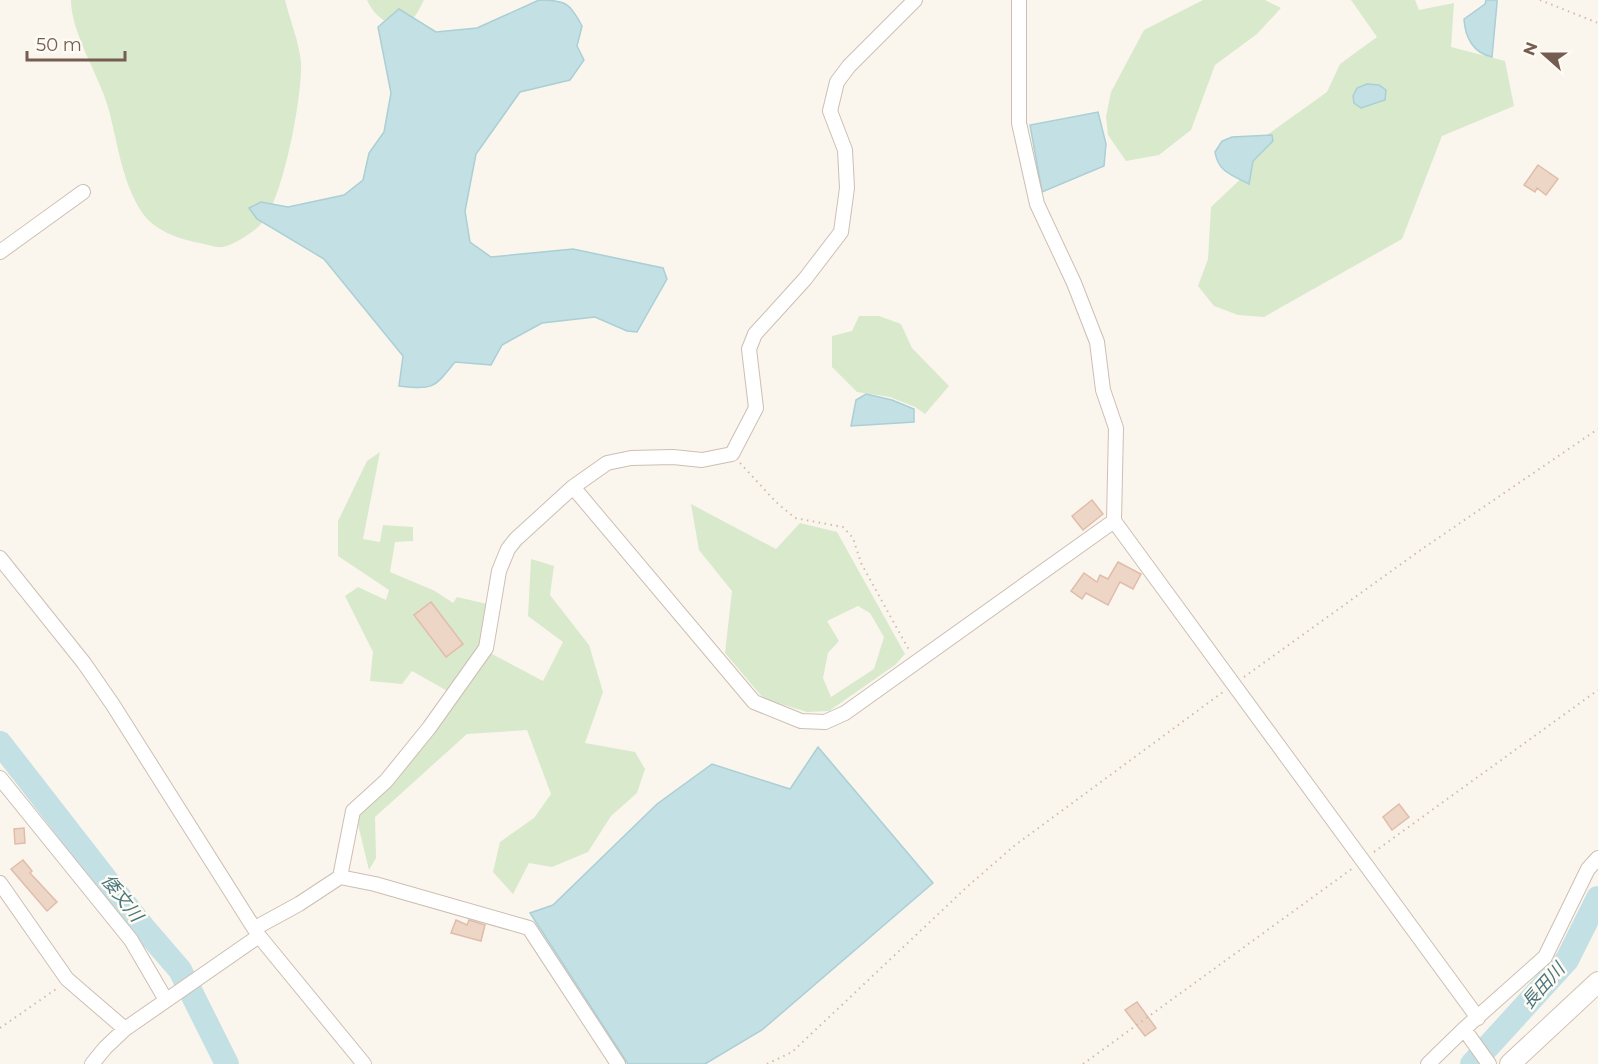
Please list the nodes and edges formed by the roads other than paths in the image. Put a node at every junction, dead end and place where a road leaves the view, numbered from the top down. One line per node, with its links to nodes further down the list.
1 (915, 0): 5 (street)
2 (1019, 0): 6 (street)
3 (83, 192): 4 (street)
4 (0, 252)
5 (573, 487): 6 (street); 10 (street)
6 (1114, 521): 15 (street)
7 (0, 558): 12 (street)
8 (0, 778): 14 (street)
9 (1598, 858): 15 (street)
10 (340, 877): 12 (street); 20 (street)
11 (0, 883): 16 (street)
12 (257, 932): 14 (street); 19 (street)
13 (1598, 982): 23 (main road)
14 (169, 998): 16 (street)
15 (1478, 1018): 17 (street)
16 (125, 1029): 18 (street)
17 (1464, 1029): 21 (street); 22 (street)
18 (92, 1064)
19 (364, 1064)
20 (618, 1064)
21 (1428, 1064)
22 (1489, 1064)
23 (1510, 1064)

